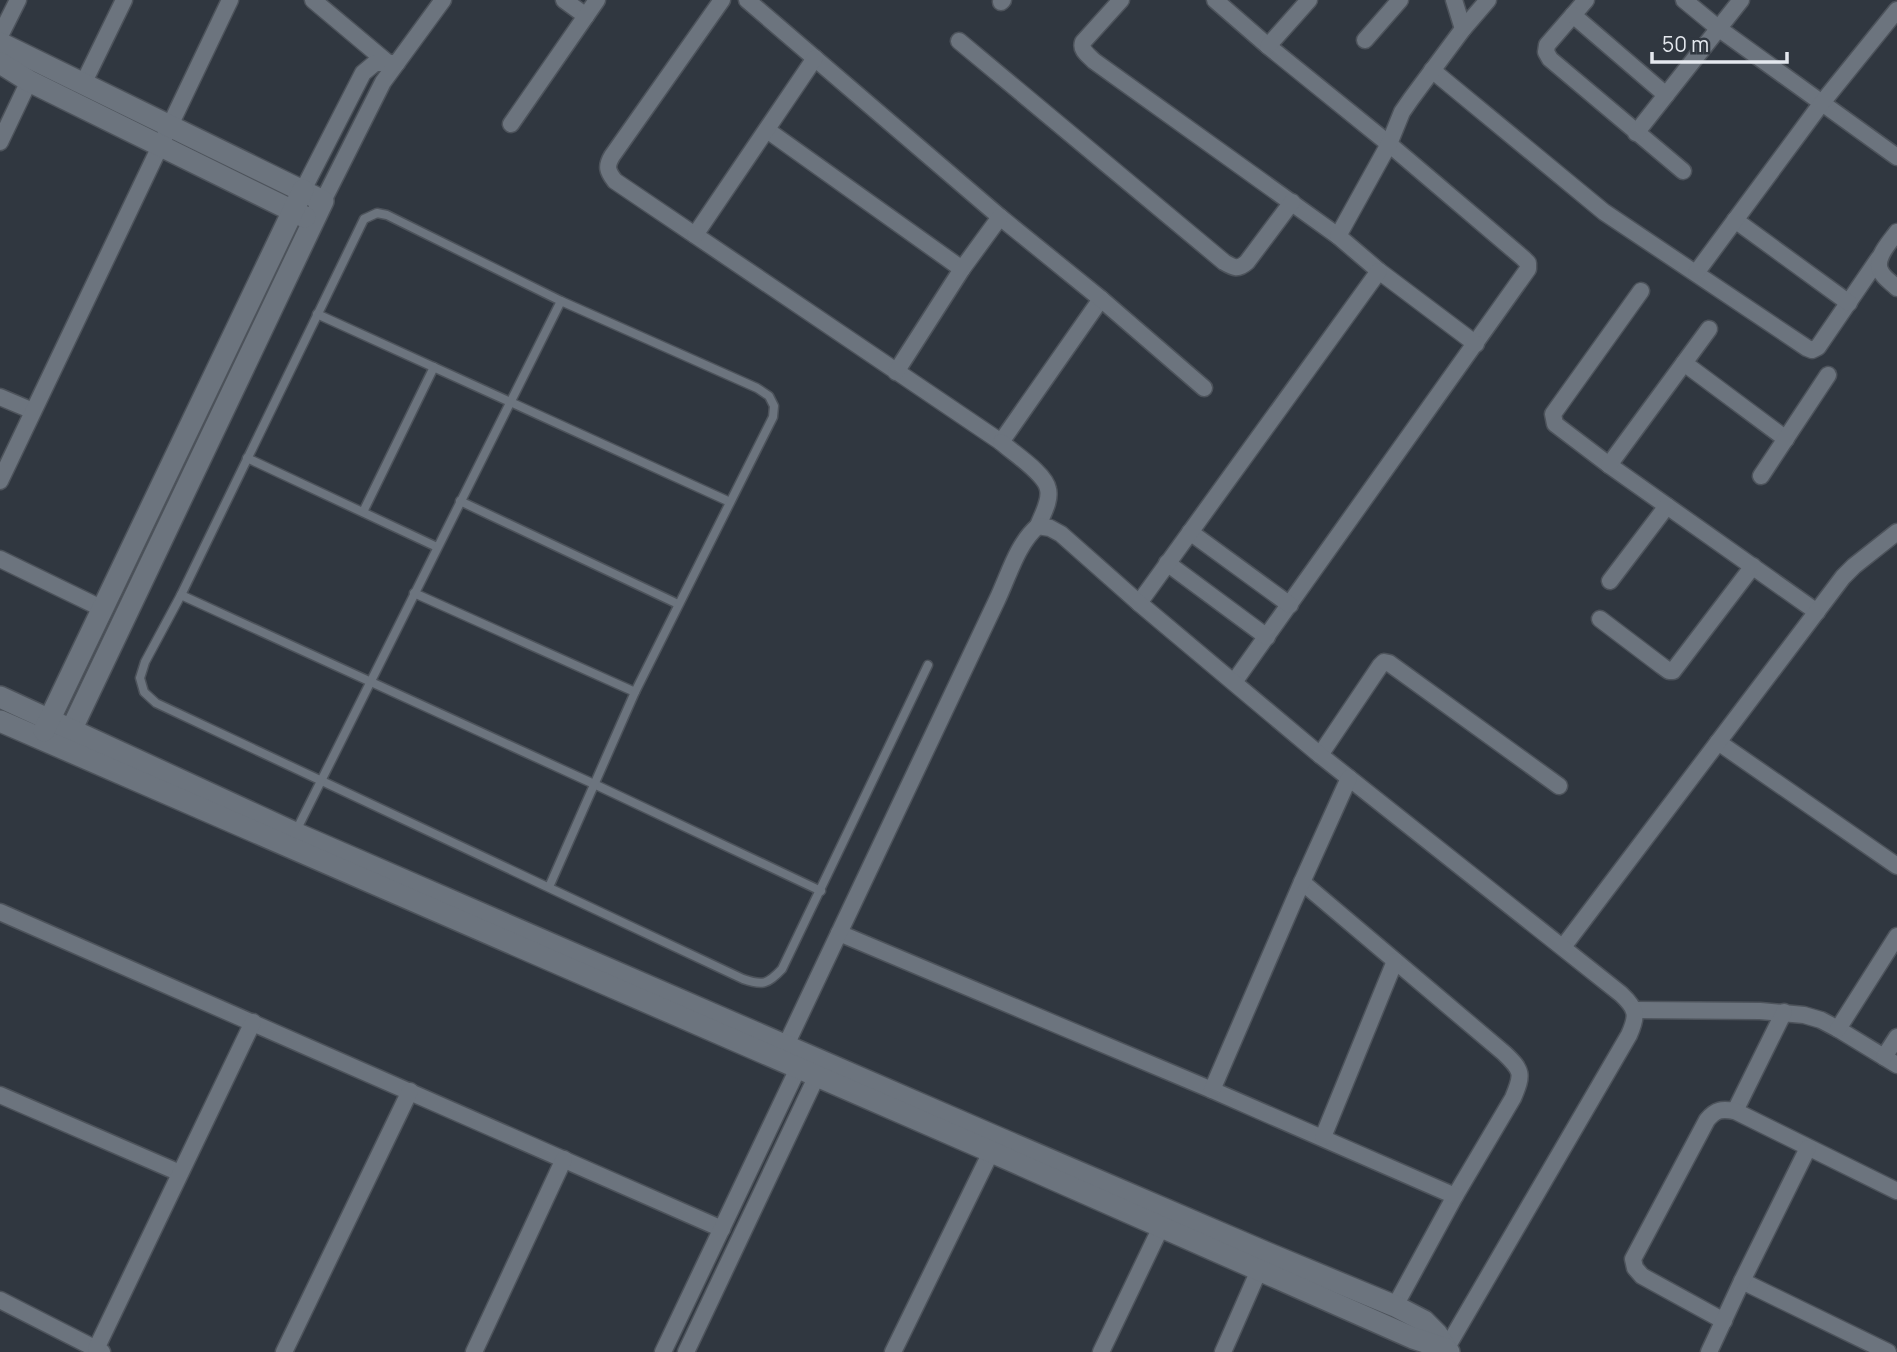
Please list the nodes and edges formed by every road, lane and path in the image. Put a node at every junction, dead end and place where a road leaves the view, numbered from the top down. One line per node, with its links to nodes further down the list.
1 (18, 0): 24 (street)
2 (124, 0): 34 (street)
3 (230, 0): 40 (street)
4 (313, 0): 31 (street)
5 (443, 0): 31 (street)
6 (564, 0): 21 (street)
7 (597, 0): 21 (street)
8 (722, 0): 53 (street)
9 (747, 0): 29 (street)
10 (1121, 0): 47 (street)
11 (1215, 0): 28 (street)
12 (1309, 0): 28 (street)
13 (1400, 0): 25 (street)
14 (1454, 0): 23 (street)
15 (1488, 0): 23 (street)
16 (1586, 0): 20 (street)
17 (1684, 0): 22 (street)
18 (1741, 0): 22 (street)
19 (1897, 10): 36 (street)
20 (1573, 15): 35 (street); 39 (street)
21 (586, 16): 37 (street)
22 (1718, 28): 35 (street); 36 (street)
23 (1463, 29): 32 (street)
24 (0, 36)
25 (1365, 40)
26 (959, 41): 47 (street)
27 (0, 43): 34 (street)
28 (1268, 47): 42 (street)
29 (815, 58): 38 (street); 49 (street)
30 (0, 63): 33 (street)
31 (393, 63): 45 (street); 46 (street)
32 (1432, 70): 42 (street); 58 (street)
33 (29, 81): 40 (street); 41 (street)
34 (83, 84): 40 (street)
35 (1666, 95): 39 (street)
36 (1821, 103): 43 (street); 50 (street)
37 (511, 124)
38 (767, 131): 53 (street); 56 (street)
39 (1636, 133): 44 (street)
40 (165, 135): 45 (street); 48 (street); 74 (street)
41 (0, 142)
42 (1389, 144): 54 (street); 66 (street)
43 (1897, 157)
44 (1683, 172)
45 (303, 190): 46 (street); 48 (street)
46 (323, 201): 51 (street)
47 (1292, 202): 54 (street)
48 (293, 211): 51 (street); 98 (street)
49 (1000, 217): 56 (street); 61 (street)
50 (1735, 220): 58 (street); 63 (street)
51 (314, 221): 109 (street)
52 (1897, 232): 55 (street)
53 (695, 235): 69 (street)
54 (1338, 236): 57 (street)
55 (1879, 258): 59 (street); 63 (street)
56 (962, 269): 69 (street)
57 (1379, 271): 66 (street); 87 (street)
58 (1696, 272): 63 (street)
59 (1897, 288)
60 (1641, 291): 78 (street)
61 (1101, 299): 71 (street); 76 (street)
62 (561, 301): 64 (lane); 73 (lane); 82 (lane)
63 (1849, 303)
64 (317, 314): 68 (lane); 77 (lane)
65 (1709, 329): 67 (street)
66 (1476, 344): 97 (street)
67 (1684, 363): 75 (street); 78 (street)
68 (433, 367): 73 (lane); 84 (lane)
69 (896, 372): 76 (street)
70 (1828, 375): 75 (street)
71 (1204, 388)
72 (0, 397): 74 (street)
73 (510, 401): 81 (lane); 82 (lane)
74 (33, 411): 80 (street)
75 (1786, 439): 79 (street)
76 (1001, 442): 85 (street)
77 (247, 458): 84 (lane); 94 (lane)
78 (1609, 465): 83 (street)
79 (1761, 476)
80 (0, 481)
81 (460, 501): 88 (lane); 96 (lane)
82 (730, 502): 96 (lane)
83 (1667, 506): 91 (street); 92 (street)
84 (363, 512): 88 (lane)
85 (1038, 526): 95 (street); 122 (street)
86 (1897, 532): 99 (street)
87 (1190, 533): 90 (street); 97 (street)
88 (438, 547): 93 (lane)
89 (0, 559): 98 (street)
90 (1167, 564): 95 (street); 101 (street)
91 (1753, 566): 99 (street); 100 (street)
92 (1610, 581)
93 (414, 593): 103 (lane); 105 (lane)
94 (181, 595): 103 (lane); 113 (lane)
95 (1139, 603): 104 (street)
96 (678, 604): 105 (lane)
97 (1290, 605): 101 (street)
98 (103, 609): 108 (street)
99 (1817, 612): 110 (street)
100 (1600, 619)
101 (1267, 637): 104 (street)
102 (928, 665): 120 (lane)
103 (370, 682): 113 (lane); 114 (lane)
104 (1234, 682): 111 (street)
105 (635, 692): 114 (lane)
106 (2, 702): 108 (street)
107 (0, 721): 108 (street)
108 (45, 729): 109 (street)
109 (67, 739): 116 (street); 131 (street)
110 (1718, 742): 117 (street); 124 (street)
111 (1320, 755): 112 (street); 115 (street)
112 (1349, 778): 118 (street); 124 (street)
113 (322, 781): 116 (lane); 119 (lane)
114 (594, 784): 119 (lane); 120 (lane)
115 (1559, 786)
116 (295, 833): 131 (street)
117 (1897, 866)
118 (1302, 882): 125 (street); 133 (street)
119 (549, 887): 120 (lane)
120 (821, 891)
121 (0, 912): 128 (street)
122 (839, 933): 131 (street); 133 (street)
123 (1897, 936): 129 (street)
124 (1563, 947): 126 (street)
125 (1395, 961): 137 (street); 143 (street)
126 (1635, 1010): 127 (street); 153 (street)
127 (1784, 1012): 129 (street); 136 (street)
128 (253, 1022): 134 (street); 141 (street)
129 (1838, 1029): 132 (street)
130 (1897, 1037): 132 (street)
131 (806, 1061): 139 (street); 145 (street); 146 (street); 157 (street)
132 (1890, 1061)
133 (1212, 1090): 137 (street)
134 (410, 1091): 140 (street); 154 (street)
135 (0, 1095): 141 (street)
136 (1735, 1111): 138 (street); 150 (street)
137 (1323, 1137): 143 (street)
138 (1808, 1148): 142 (street); 147 (street)
139 (991, 1152): 144 (street); 158 (street)
140 (564, 1159): 145 (street); 155 (street)
141 (180, 1172): 151 (street)
142 (1897, 1191)
143 (1455, 1196): 149 (street)
144 (1161, 1227): 146 (street); 159 (street)
145 (722, 1229): 156 (street)
146 (1263, 1262): 149 (street); 153 (street); 160 (street)
147 (1742, 1281): 150 (street); 152 (street)
148 (0, 1300): 151 (street)
149 (1395, 1306): 153 (street)
150 (1724, 1321): 161 (street)
151 (99, 1350)
152 (1878, 1350)
153 (1448, 1351)
154 (284, 1352)
155 (474, 1352)
156 (663, 1352)
157 (686, 1352)
158 (894, 1352)
159 (1101, 1352)
160 (1223, 1352)
161 (1709, 1352)

